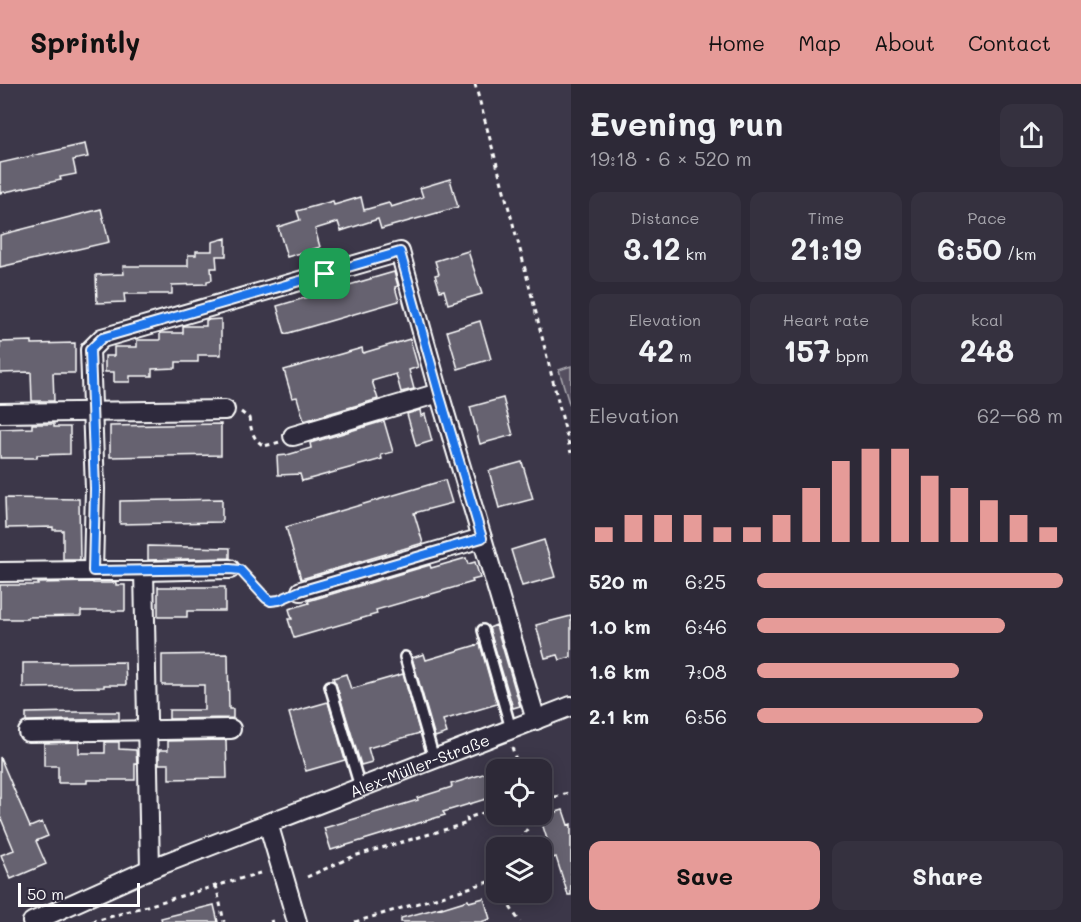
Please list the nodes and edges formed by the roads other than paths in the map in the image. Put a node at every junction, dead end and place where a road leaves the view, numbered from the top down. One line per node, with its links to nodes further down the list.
1 (439, 393): 3 (street); 5 (street); 6 (street)
2 (225, 410): 3 (street)
3 (92, 412): 4 (street); 8 (street)
4 (0, 413)
5 (294, 436)
6 (482, 538): 11 (street); 16 (street)
7 (230, 569): 9 (street)
8 (93, 571): 9 (street); 10 (street)
9 (144, 571): 18 (street)
10 (0, 572)
11 (300, 591)
12 (483, 630): 20 (lane)
13 (405, 657): 21 (lane)
14 (330, 686): 22 (lane)
15 (571, 706): 16 (street, Alex-Müller-Straße)
16 (536, 720): 20 (street, Alex-Müller-Straße)
17 (231, 729): 18 (street)
18 (147, 730): 19 (street); 24 (street)
19 (28, 732)
20 (512, 737): 21 (street, Alex-Müller-Straße)
21 (434, 759): 22 (street, Alex-Müller-Straße)
22 (360, 787): 23 (street, Alex-Müller-Straße)
23 (268, 823): 24 (street, Alex-Müller-Straße); 26 (street)
24 (150, 869): 25 (street, Alex-Müller-Straße)
25 (32, 922)
26 (297, 922)

